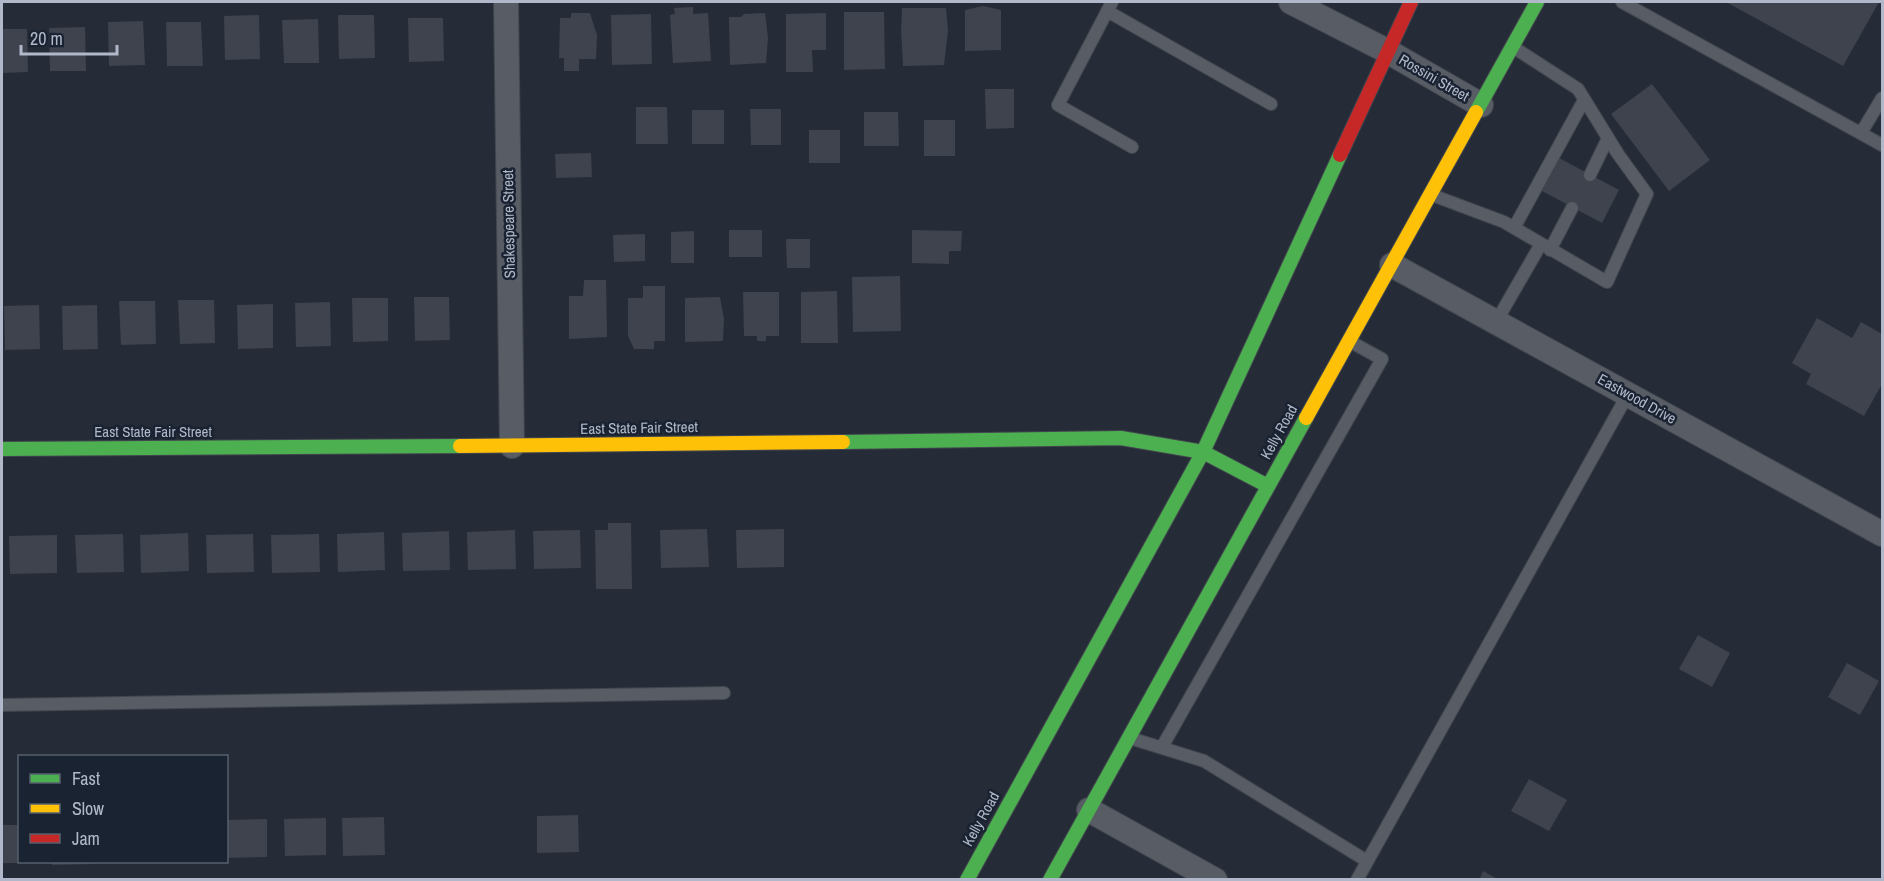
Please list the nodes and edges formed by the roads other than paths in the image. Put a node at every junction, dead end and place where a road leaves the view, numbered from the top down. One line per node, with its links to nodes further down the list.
1 (506, 2): 26 (street, Shakespeare Street)
2 (1291, 2): 8 (street, Rossini Street)
3 (1410, 2): 8 (street, Kelly Road)
4 (1537, 2): 7 (street, Kelly Road)
5 (1622, 2): 13 (lane)
6 (1109, 6): 11 (lane); 16 (lane)
7 (1512, 46): 10 (lane); 12 (street, Kelly Road)
8 (1387, 51): 12 (street, Rossini Street); 28 (street, Kelly Road)
9 (1882, 98): 13 (lane)
10 (1584, 99): 14 (lane); 20 (lane)
11 (1271, 104)
12 (1481, 105): 18 (street, Kelly Road)
13 (1862, 134): 15 (lane)
14 (1608, 138): 17 (lane); 21 (lane)
15 (1882, 145)
16 (1132, 147)
17 (1590, 175)
18 (1431, 194): 20 (lane); 22 (street, Kelly Road)
19 (1572, 208): 21 (lane)
20 (1514, 228): 21 (lane)
21 (1545, 247): 23 (lane)
22 (1392, 265): 23 (street, Eastwood Drive); 24 (street, Kelly Road)
23 (1496, 322): 25 (street, Eastwood Drive)
24 (1349, 341): 29 (street, Kelly Road); 34 (lane)
25 (1628, 394): 30 (street, Eastwood Drive); 36 (lane)
26 (512, 446): 27 (street, East State Fair Street); 28 (street, East State Fair Street)
27 (2, 449)
28 (1203, 453): 29 (street, East State Fair Street); 37 (street, Kelly Road)
29 (1268, 486): 33 (street, Kelly Road)
30 (1882, 534)
31 (724, 693): 32 (lane)
32 (2, 705)
33 (1129, 738): 34 (lane); 35 (street, Kelly Road)
34 (1162, 747): 36 (lane)
35 (1089, 810): 38 (street, Kelly Road); 39 (street)
36 (1367, 861): 40 (lane)
37 (967, 879)
38 (1050, 879)
39 (1215, 879)
40 (1357, 879)

